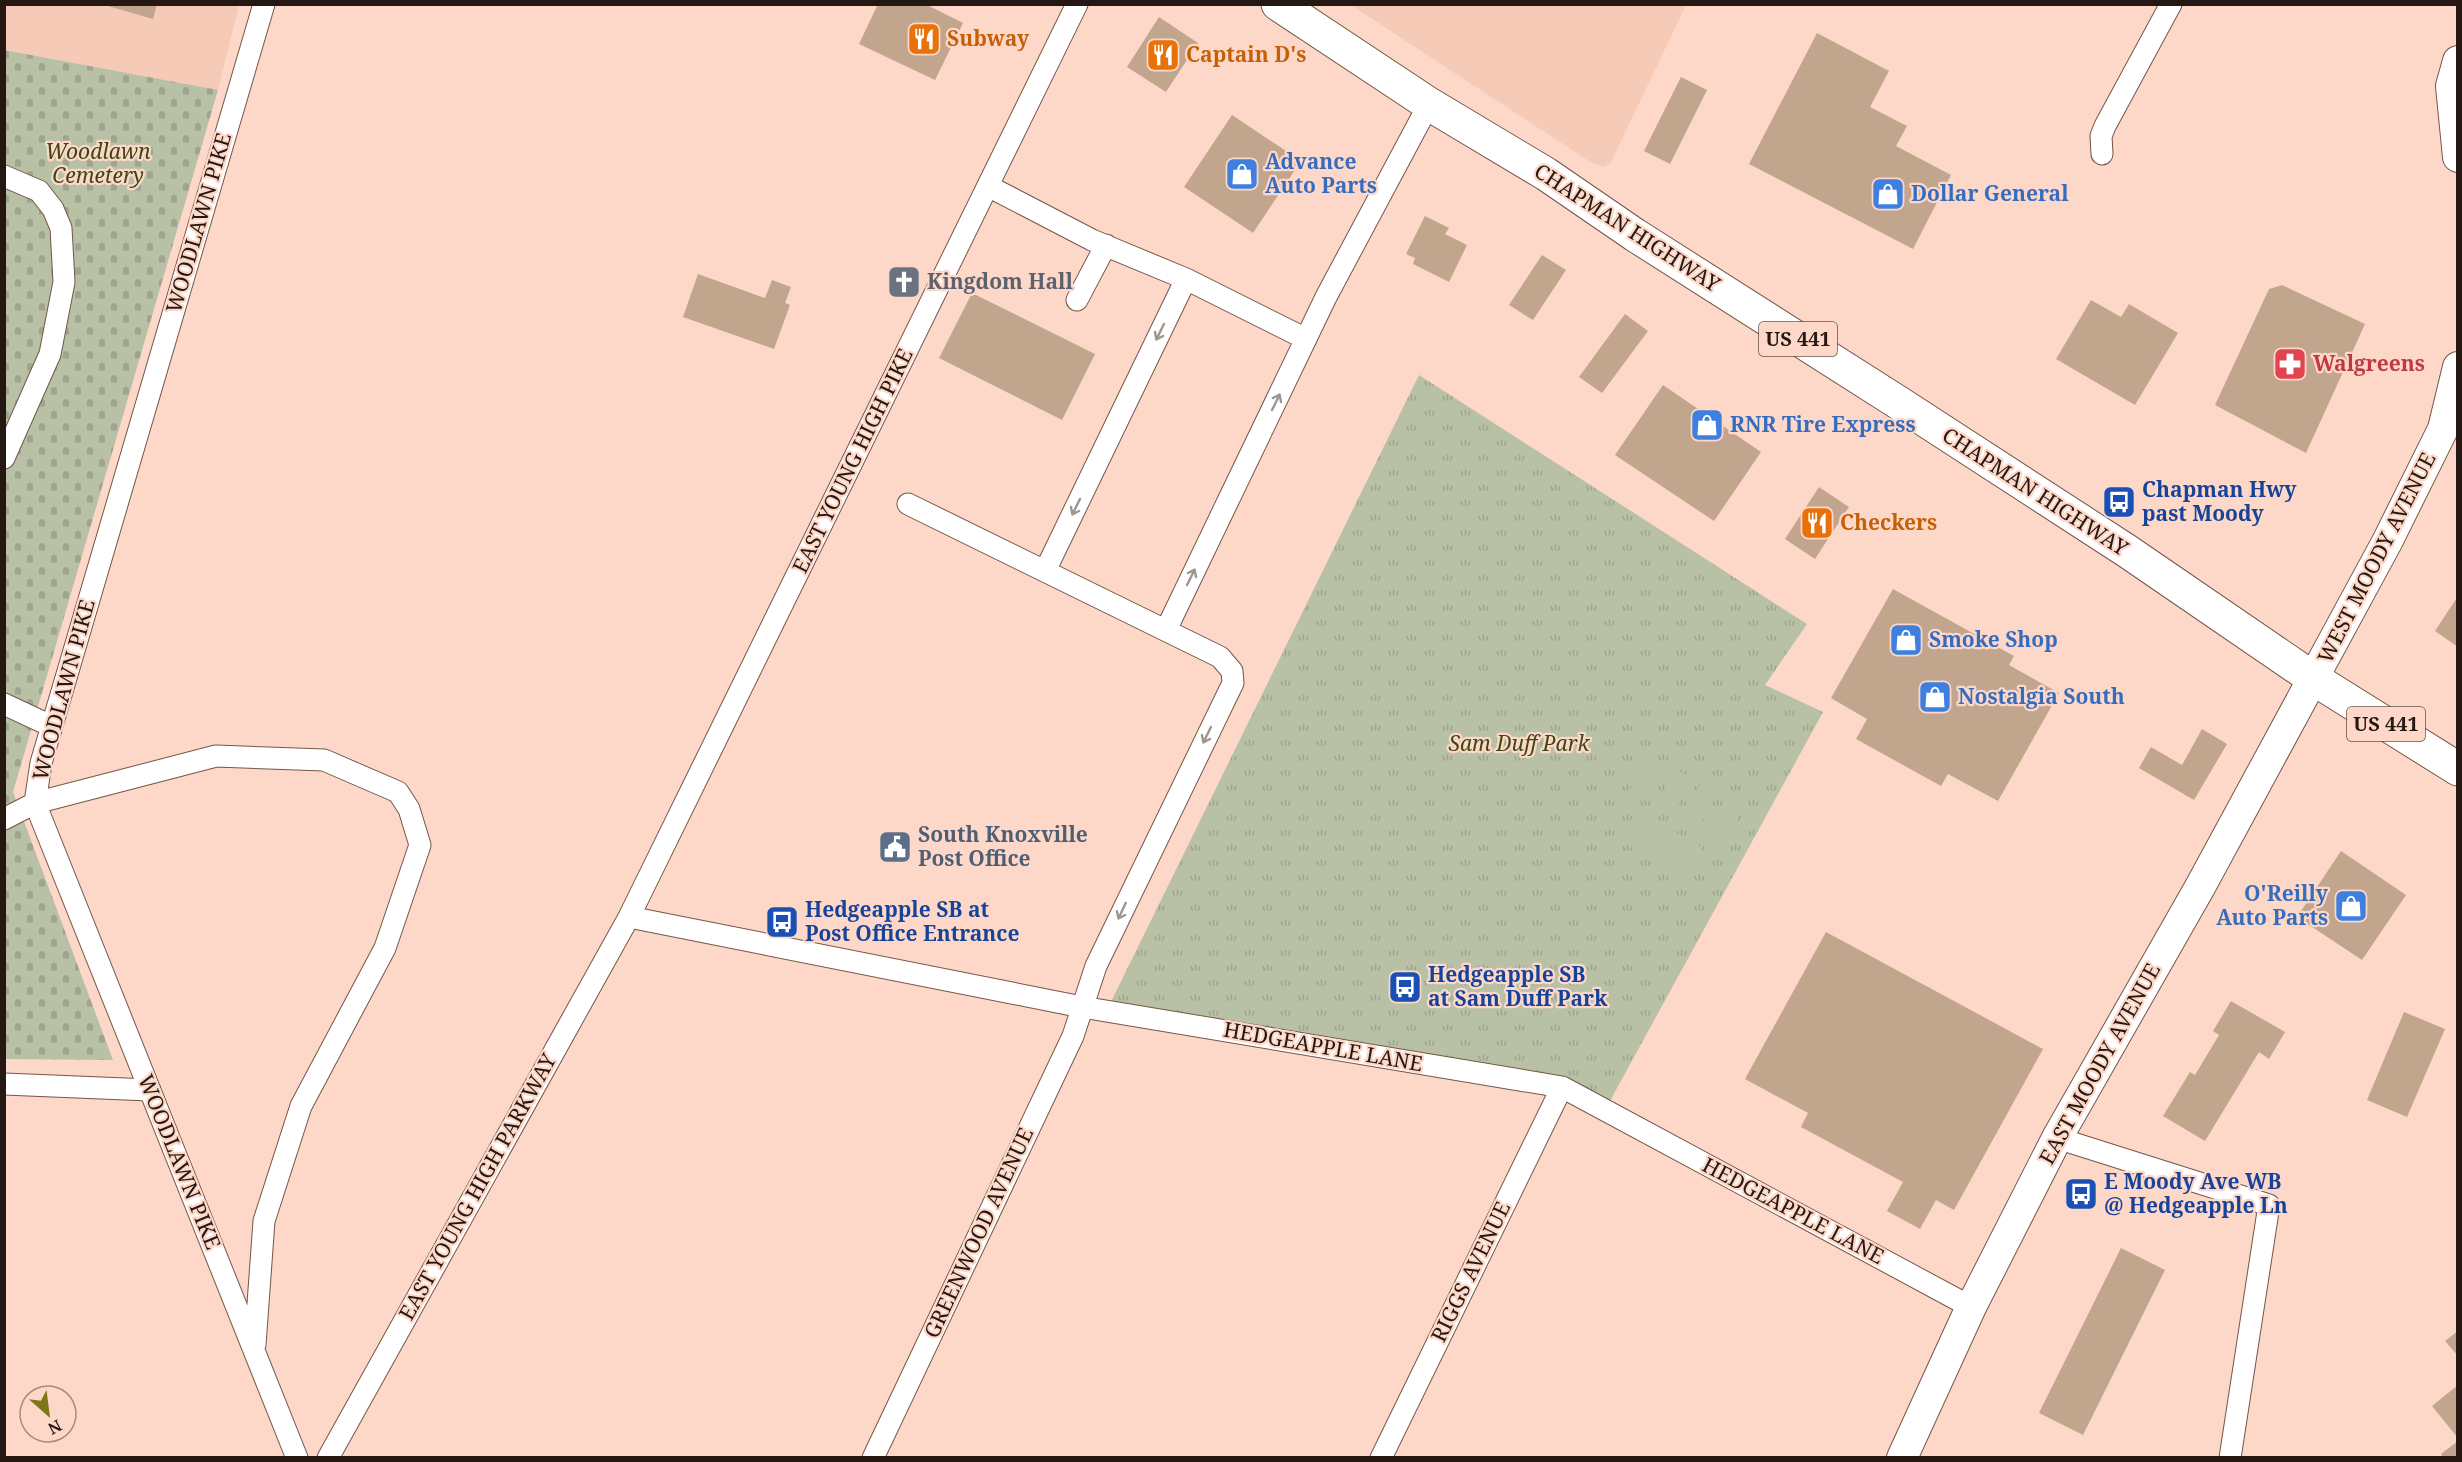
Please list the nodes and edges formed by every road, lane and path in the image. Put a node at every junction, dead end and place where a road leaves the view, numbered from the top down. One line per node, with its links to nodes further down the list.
1 (264, 4): 22 (street, WOODLAWN PIKE)
2 (1077, 4): 10 (street, EAST YOUNG HIGH PIKE)
3 (1278, 4): 6 (highway, CHAPMAN HIGHWAY / US 441)
4 (2171, 4): 7 (street)
5 (2457, 61): 8 (main road)
6 (1430, 104): 14 (street); 20 (highway, CHAPMAN HIGHWAY / US 441)
7 (2102, 154)
8 (2457, 157)
9 (4, 176): 16 (street)
10 (988, 186): 11 (street); 26 (street, EAST YOUNG HIGH PIKE)
11 (1106, 245): 12 (street); 13 (street)
12 (1186, 279): 14 (street); 18 (street, one-way to 18)
13 (1077, 300)
14 (1306, 339): 19 (street, one-way to 14)
15 (2457, 367): 20 (main road, WEST MOODY AVENUE)
16 (4, 458)
17 (908, 504): 18 (street)
18 (1046, 571): 19 (street)
19 (1166, 630): 27 (street, GREENWOOD AVENUE, one-way to 27)
20 (2314, 679): 23 (highway, CHAPMAN HIGHWAY / US 441); 31 (main road, EAST MOODY AVENUE)
21 (4, 704): 22 (street)
22 (51, 726): 24 (street, WOODLAWN PIKE)
23 (2457, 768)
24 (35, 802): 25 (street); 30 (street, WOODLAWN PIKE); 33 (street)
25 (4, 819)
26 (629, 917): 27 (street, HEDGEAPPLE LANE); 35 (street, EAST YOUNG HIGH PARKWAY)
27 (1082, 1007): 29 (street, HEDGEAPPLE LANE); 36 (street, GREENWOOD AVENUE)
28 (4, 1084): 30 (street)
29 (1562, 1087): 32 (street, HEDGEAPPLE LANE); 37 (street, RIGGS AVENUE)
30 (150, 1090): 33 (street, WOODLAWN PIKE)
31 (2057, 1138): 32 (main road, EAST MOODY AVENUE); 39 (street)
32 (1971, 1307): 38 (main road, EAST MOODY AVENUE)
33 (254, 1352): 34 (street, WOODLAWN PIKE)
34 (297, 1458)
35 (328, 1458)
36 (873, 1458)
37 (1381, 1458)
38 (1902, 1458)
39 (2230, 1458)

